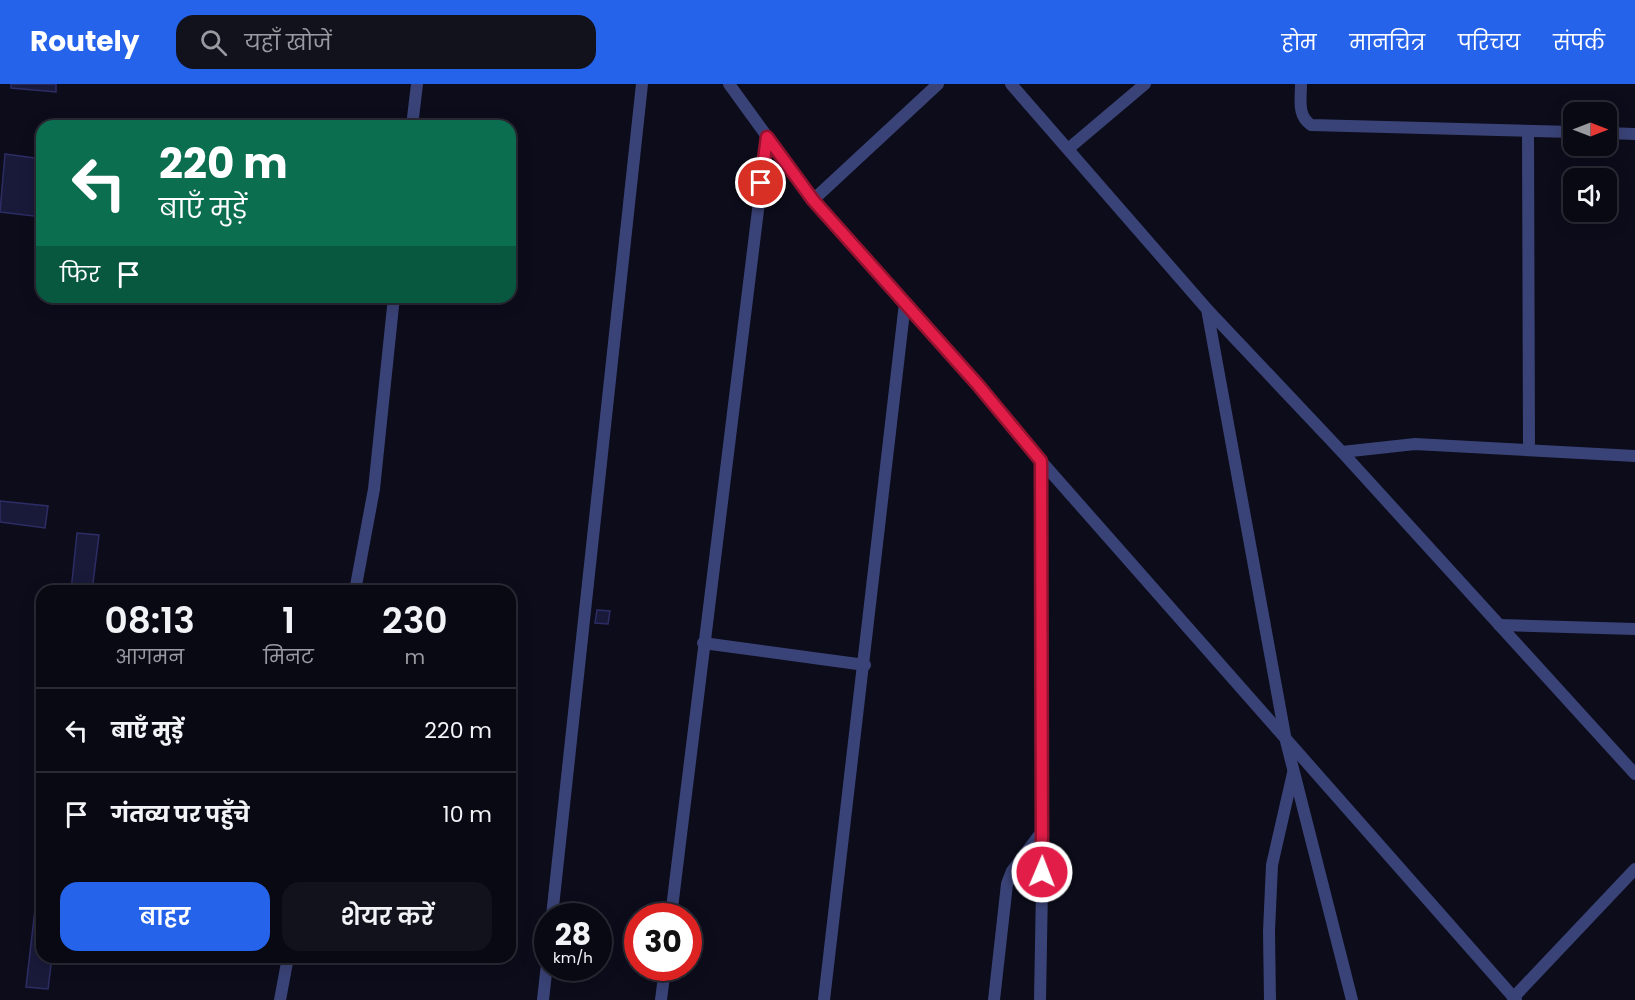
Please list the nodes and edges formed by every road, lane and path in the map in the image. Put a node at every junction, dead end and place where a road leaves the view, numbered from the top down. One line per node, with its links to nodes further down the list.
1 (417, 84): 8 (street)
2 (642, 84): 33 (street)
3 (729, 84): 13 (street)
4 (938, 84): 15 (street)
5 (1011, 84): 14 (street)
6 (1145, 84): 14 (street)
7 (1301, 84): 9 (street)
8 (413, 120)
9 (1528, 131): 10 (street); 19 (street)
10 (1563, 132)
11 (1617, 133): 12 (street)
12 (1635, 134)
13 (767, 137): 15 (street); 26 (street)
14 (1068, 149): 18 (street)
15 (813, 200): 17 (street)
16 (393, 303): 23 (street)
17 (905, 303): 22 (street); 27 (street)
18 (1206, 308): 20 (street); 28 (street)
19 (1529, 450): 20 (street); 21 (street)
20 (1342, 452): 24 (street)
21 (1635, 456)
22 (1041, 461): 28 (street); 31 (street)
23 (356, 585)
24 (1499, 626): 25 (street); 30 (street)
25 (1635, 629)
26 (703, 643): 27 (street); 34 (street)
27 (865, 665): 42 (street)
28 (1286, 741): 29 (street); 38 (street)
29 (1294, 772): 45 (street); 46 (street)
30 (1635, 774)
31 (1043, 830): 43 (street); 44 (street)
32 (1635, 869): 38 (street)
33 (553, 903)
34 (673, 903)
35 (287, 963): 39 (street)
36 (545, 981): 40 (street)
37 (663, 981): 41 (street)
38 (1514, 999)
39 (280, 1000)
40 (543, 1000)
41 (661, 1000)
42 (824, 1000)
43 (994, 1000)
44 (1040, 1000)
45 (1270, 1000)
46 (1352, 1000)

